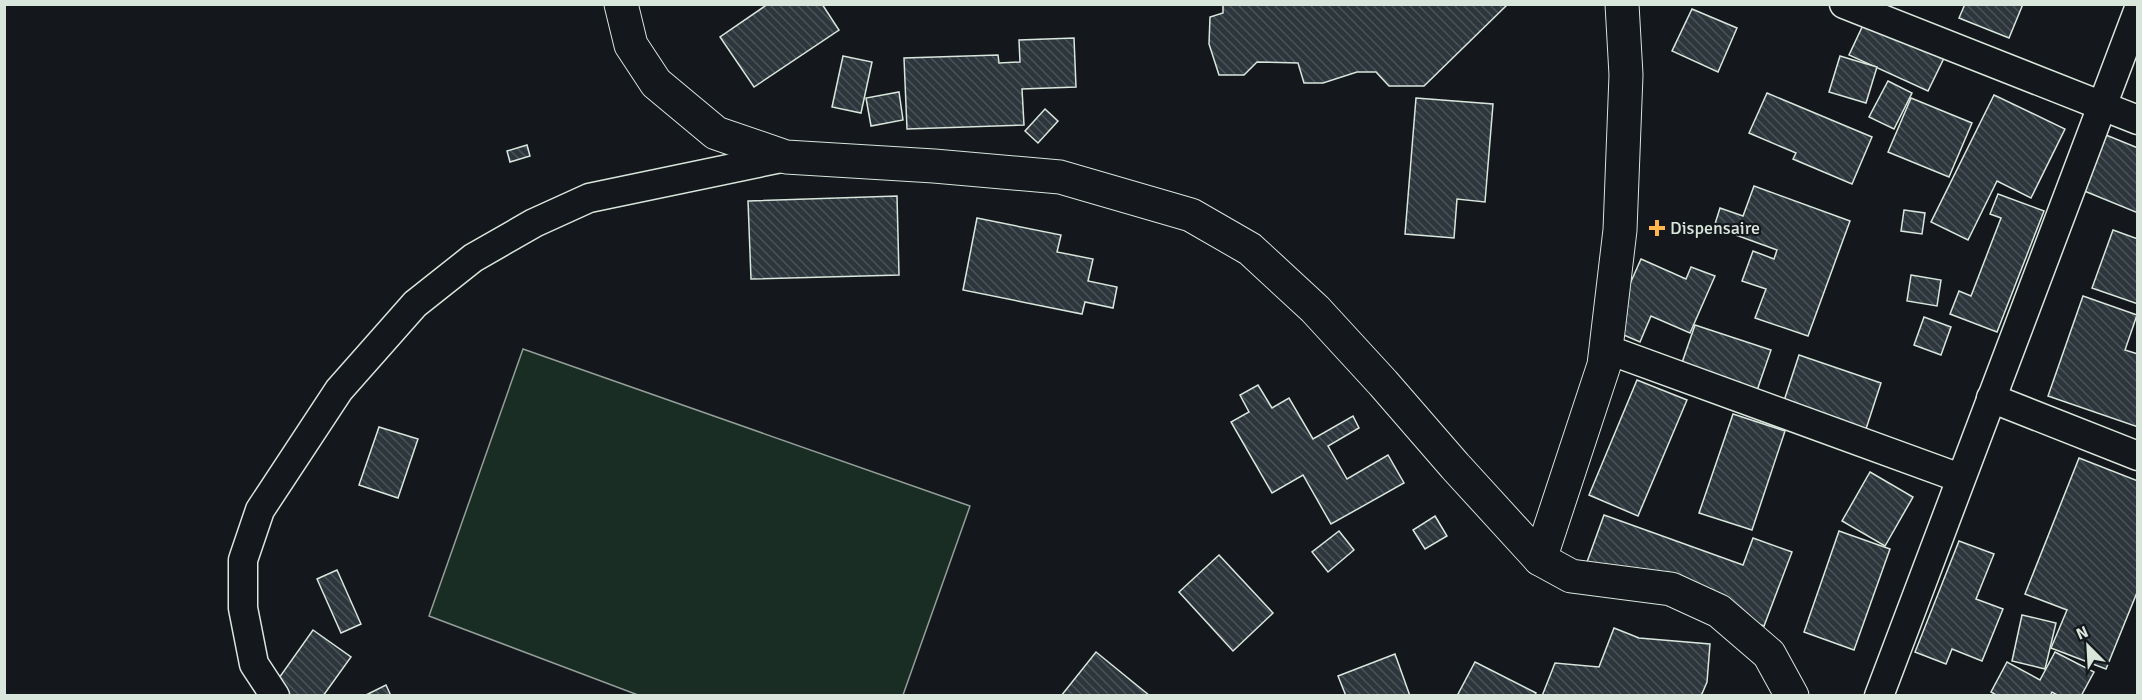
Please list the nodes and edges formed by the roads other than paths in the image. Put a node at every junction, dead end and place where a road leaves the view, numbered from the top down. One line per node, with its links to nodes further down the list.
1 (621, 4): 7 (main road)
2 (1622, 4): 8 (main road)
3 (1844, 4): 5 (street)
4 (2138, 11): 5 (street)
5 (2101, 105): 6 (street); 9 (street)
6 (2138, 120)
7 (786, 157): 12 (main road); 13 (street)
8 (1606, 349): 11 (street); 12 (main road)
9 (1991, 398): 10 (street); 11 (street)
10 (2138, 456)
11 (1960, 478): 15 (street)
12 (1540, 559): 14 (main road)
13 (275, 696)
14 (1792, 696)
15 (1879, 696)

